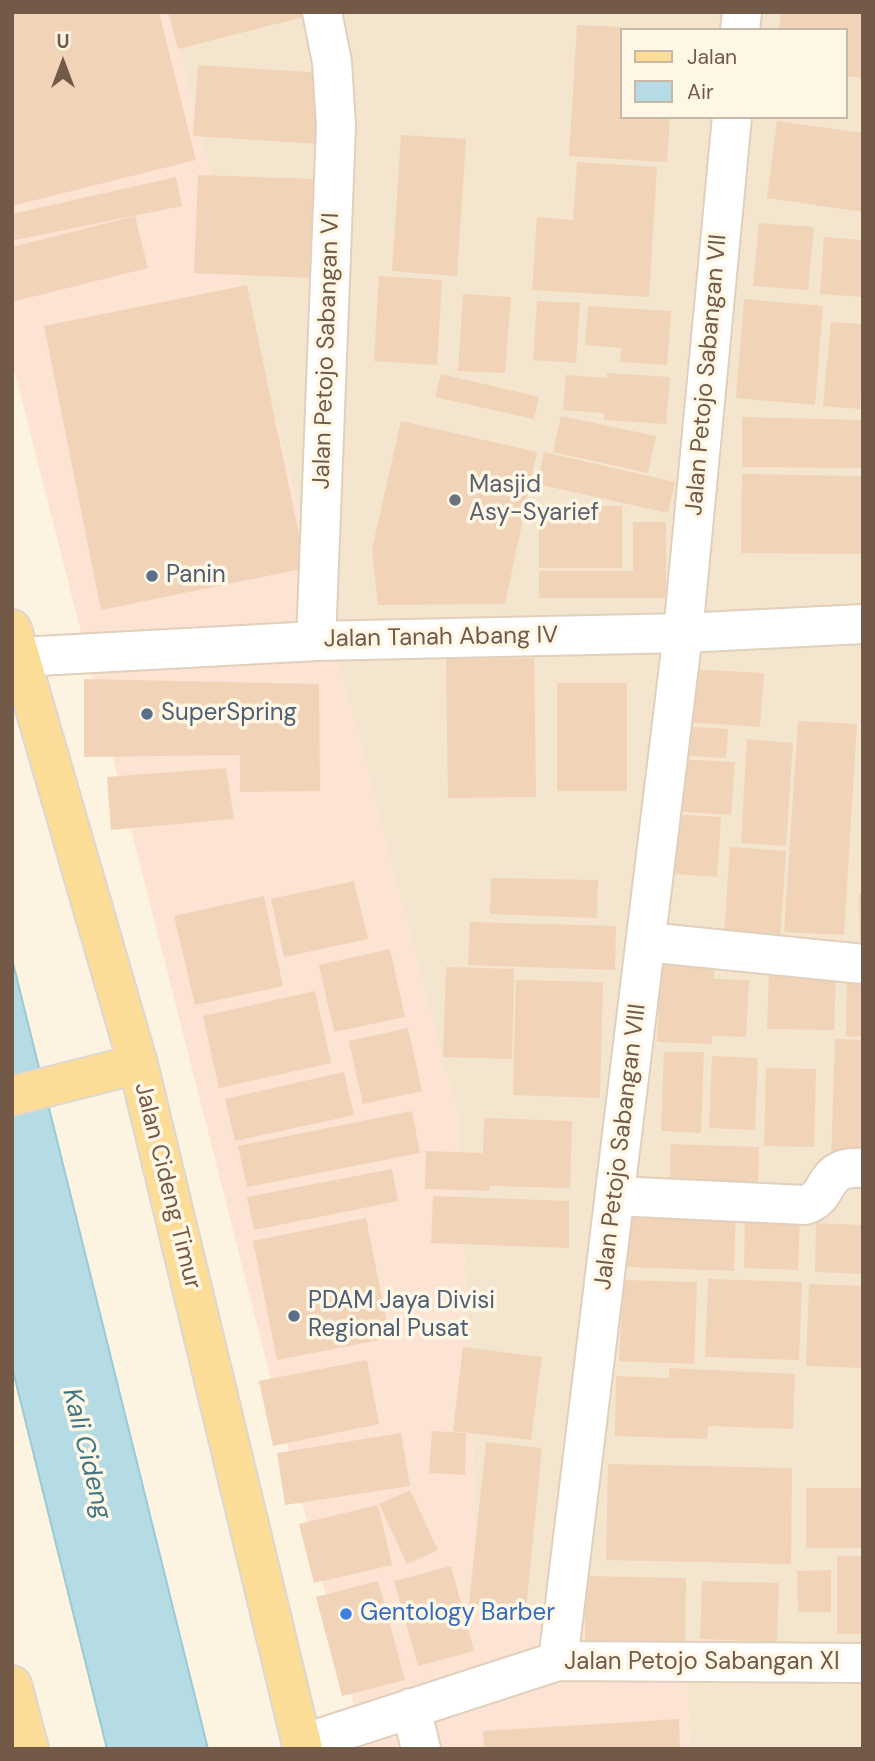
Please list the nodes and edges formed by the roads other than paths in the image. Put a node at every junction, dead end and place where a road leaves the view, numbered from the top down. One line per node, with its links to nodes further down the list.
1 (322, 12): 3 (street, Jalan Petojo Sabangan VI)
2 (343, 12): 3 (street, Jalan Petojo Sabangan VI)
3 (332, 62): 7 (street, Jalan Petojo Sabangan VI)
4 (732, 119): 6 (street, Jalan Petojo Sabangan VII)
5 (863, 624): 6 (street, Jalan Tanah Abang IV)
6 (683, 633): 7 (street, Jalan Tanah Abang IV); 9 (street, Jalan Petojo Sabangan VIII)
7 (316, 641): 8 (street, Jalan Tanah Abang IV)
8 (16, 643): 11 (main road, Jalan Cideng Timur)
9 (646, 942): 10 (street); 14 (street, Jalan Petojo Sabangan VIII)
10 (863, 964)
11 (138, 1064): 12 (main road); 19 (main road, Jalan Cideng Timur)
12 (12, 1096)
13 (863, 1168): 14 (street)
14 (615, 1196): 15 (street, Jalan Petojo Sabangan VIII)
15 (558, 1661): 16 (street, Jalan Petojo Sabangan XI); 18 (street, Jalan Petojo Sabangan XI)
16 (863, 1663)
17 (12, 1685): 20 (main road)
18 (411, 1707): 19 (street, Jalan Petojo Sabangan XI); 21 (street)
19 (303, 1746)
20 (29, 1749)
21 (421, 1749)

